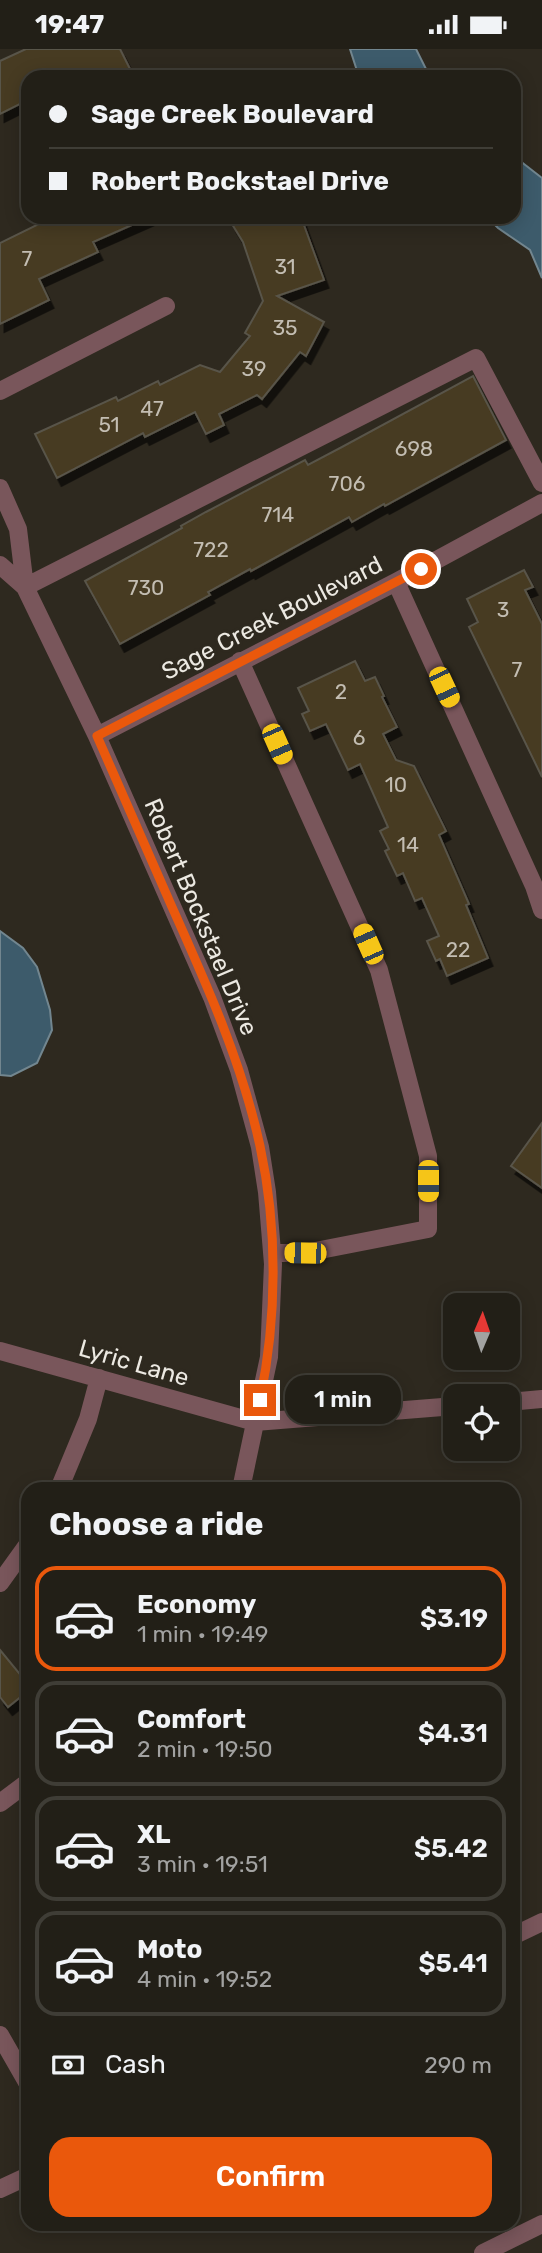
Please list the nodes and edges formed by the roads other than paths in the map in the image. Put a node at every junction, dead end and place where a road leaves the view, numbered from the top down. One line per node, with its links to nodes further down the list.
1 (166, 306): 2 (street)
2 (0, 391)
3 (542, 483): 8 (street)
4 (0, 488): 8 (street, Robert Bockstael Drive)
5 (542, 503): 7 (street, Sage Creek Boulevard)
6 (0, 565): 8 (street, Robert Bockstael Drive)
7 (396, 582): 9 (street, Sage Creek Boulevard); 11 (street)
8 (25, 587): 10 (street, Robert Bockstael Drive)
9 (240, 661): 10 (street, Sage Creek Boulevard); 12 (street)
10 (97, 736): 12 (street, Robert Bockstael Drive)
11 (542, 910)
12 (272, 1253): 18 (street, Robert Bockstael Drive)
13 (0, 1351): 14 (street, Lyric Lane)
14 (99, 1378): 18 (street, Lyric Lane); 19 (street)
15 (542, 1399): 16 (street)
16 (520, 1401)
17 (443, 1407): 18 (street)
18 (255, 1422): 20 (street, Robert Bockstael Drive)
19 (63, 1482)
20 (242, 1482)
21 (21, 1554): 22 (street)
22 (0, 1583)
23 (21, 1787): 24 (street)
24 (0, 1803)
25 (542, 1922): 26 (street)
26 (520, 1933)
27 (0, 2035): 28 (street)
28 (21, 2072)
29 (21, 2179): 30 (street)
30 (0, 2189)
31 (542, 2224): 32 (street)
32 (483, 2253)

